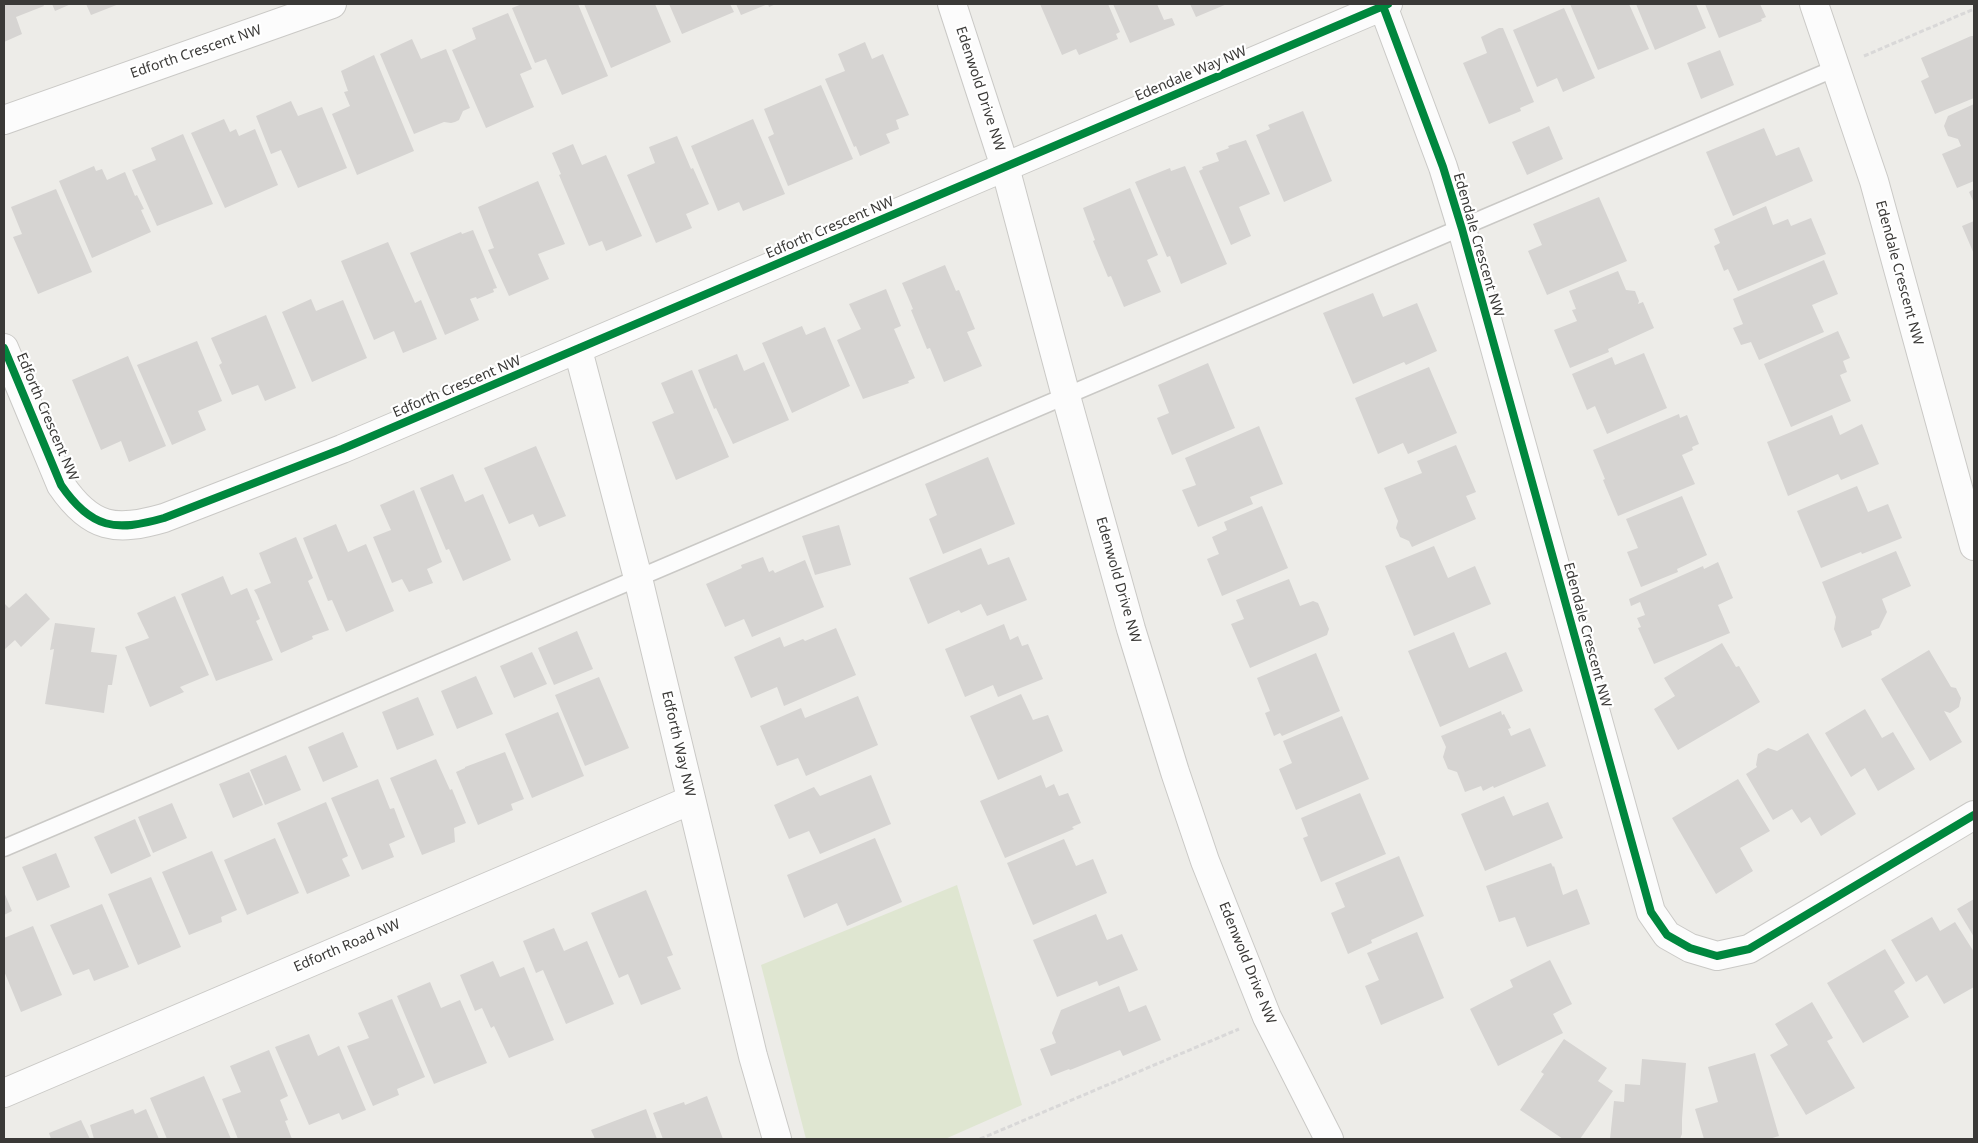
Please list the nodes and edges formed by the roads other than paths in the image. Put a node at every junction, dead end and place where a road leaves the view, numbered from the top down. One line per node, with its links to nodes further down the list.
1 (332, 4): 6 (street, Edforth Crescent NW)
2 (952, 4): 7 (street, Edenwold Drive NW)
3 (1814, 4): 5 (street, Edendale Crescent NW)
4 (1385, 5): 7 (street, Edendale Way NW); 8 (street, Edendale Crescent NW)
5 (1836, 68): 8 (lane); 12 (street, Edendale Crescent NW)
6 (4, 120)
7 (1005, 167): 10 (street, Edforth Crescent NW); 11 (street, Edenwold Drive NW)
8 (1462, 229): 11 (lane); 15 (street, Edendale Crescent NW)
9 (4, 348): 10 (street, Edforth Crescent NW)
10 (578, 350): 13 (street, Edforth Way NW)
11 (1066, 396): 13 (lane); 19 (street, Edenwold Drive NW)
12 (1974, 546)
13 (638, 578): 14 (street, Edforth Way NW); 16 (lane)
14 (691, 800): 17 (street, Edforth Road NW); 18 (street, Edforth Way NW)
15 (1974, 815)
16 (4, 848)
17 (4, 1093)
18 (776, 1139)
19 (1329, 1139)

